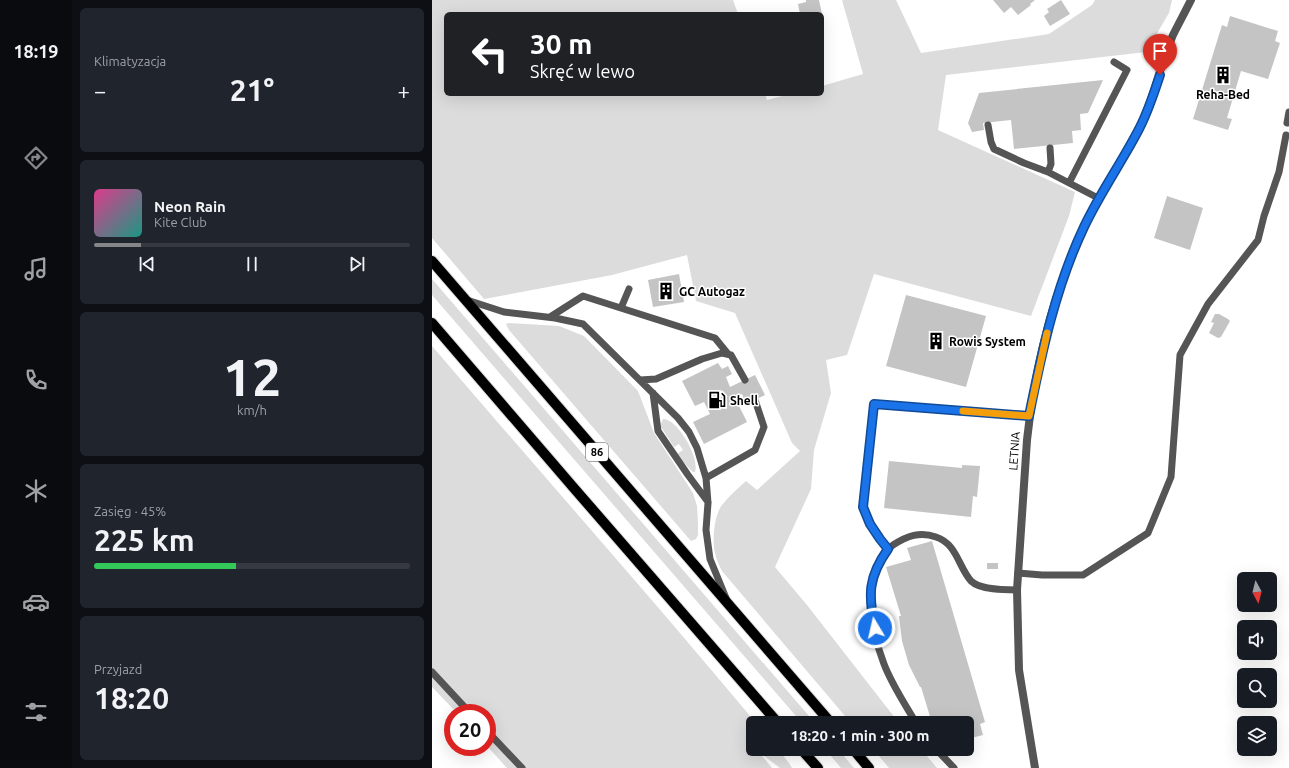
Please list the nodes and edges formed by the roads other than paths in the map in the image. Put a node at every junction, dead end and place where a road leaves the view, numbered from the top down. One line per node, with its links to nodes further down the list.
1 (1192, 0): 10 (street, LETNIA)
2 (1114, 62): 9 (lane)
3 (1289, 112): 4 (lane)
4 (1287, 123)
5 (988, 125): 8 (lane)
6 (1286, 135): 26 (lane)
7 (1050, 148): 8 (lane)
8 (1048, 172): 9 (lane)
9 (1068, 183): 10 (lane)
10 (1098, 198): 22 (street, LETNIA)
11 (432, 261): 13 (main road, 86)
12 (628, 289): 14 (lane)
13 (465, 300): 15 (lane); 28 (main road, 86)
14 (621, 308): 15 (lane); 17 (lane)
15 (550, 317): 18 (lane)
16 (432, 323): 31 (main road)
17 (728, 354): 18 (lane); 19 (lane)
18 (640, 380): 20 (lane)
19 (745, 380)
20 (653, 393): 23 (lane); 24 (lane)
21 (755, 400): 23 (lane)
22 (1029, 416): 25 (lane); 26 (street, LETNIA)
23 (706, 478): 24 (lane)
24 (708, 503): 28 (lane)
25 (888, 549): 27 (lane); 33 (lane)
26 (1018, 573): 27 (street, LETNIA)
27 (1017, 590): 42 (street, LETNIA)
28 (728, 604): 32 (main road, 86)
29 (432, 672): 30 (lane)
30 (462, 704)
31 (772, 716)
32 (825, 716)
33 (912, 716)
34 (496, 741): 38 (lane)
35 (807, 756): 39 (main road)
36 (859, 756): 40 (main road)
37 (943, 756): 41 (lane)
38 (522, 768)
39 (818, 768)
40 (869, 768)
41 (954, 768)
42 (1035, 768)

